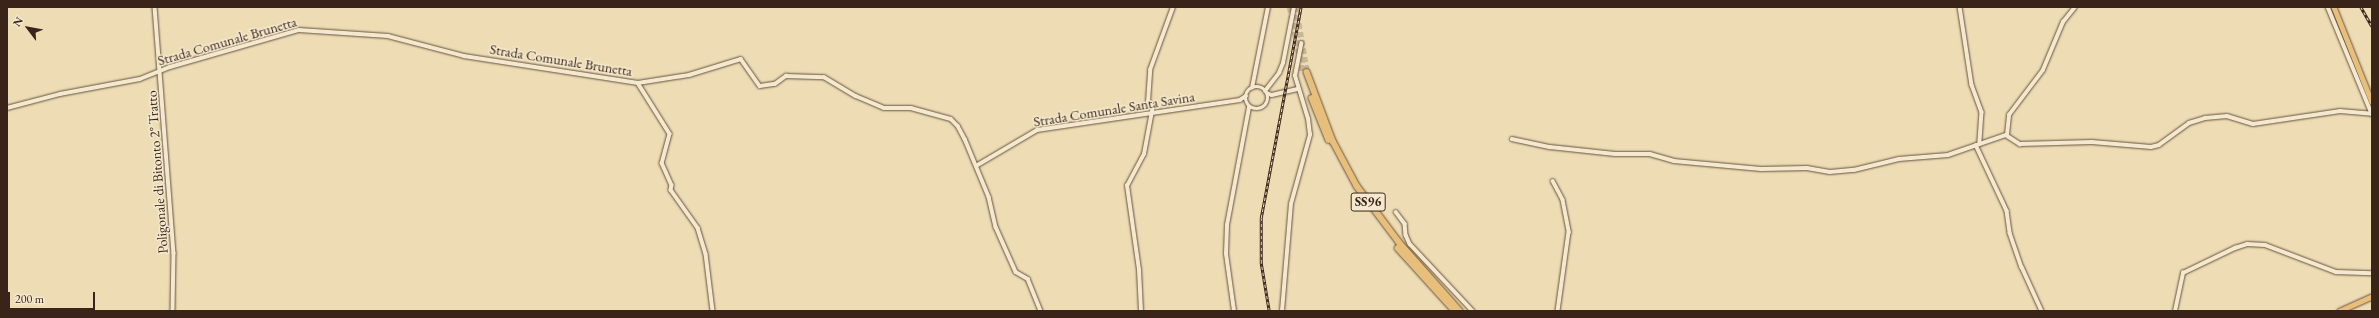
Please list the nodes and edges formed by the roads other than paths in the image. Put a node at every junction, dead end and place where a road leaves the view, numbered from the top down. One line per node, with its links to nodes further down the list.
1 (155, 7): 10 (street, Poligonale di Bitonto 2° Tratto)
2 (1173, 7): 26 (street)
3 (1268, 7): 11 (street)
4 (1294, 7): 16 (street)
5 (1960, 7): 31 (street)
6 (2075, 7): 29 (street)
7 (2328, 7): 28 (street)
8 (2334, 7): 22 (main road)
9 (1301, 44): 15 (street)
10 (162, 71): 12 (street, Strada Comunale Brunetta); 24 (street, Strada Comunale Brunetta); 38 (street, Poligonale di Bitonto 2° Tratto)
11 (1255, 79): 13 (street); 14 (street)
12 (638, 83): 33 (street, Strada Comunale Brunetta); 39 (street)
13 (1259, 87): 14 (street); 16 (street)
14 (1252, 88): 18 (street)
15 (1298, 89): 17 (street); 43 (street)
16 (1266, 92): 17 (street); 19 (street)
17 (1272, 95): 19 (street)
18 (1246, 96): 20 (street, Strada Comunale Santa Savina); 21 (street)
19 (1268, 99): 25 (street)
20 (1240, 100): 21 (street, Strada Comunale Santa Savina); 26 (street, Strada Comunale Santa Savina)
21 (1246, 102): 23 (street)
22 (2372, 102)
23 (1249, 107): 25 (street); 27 (street)
24 (7, 108)
25 (1254, 109): 27 (street)
26 (1152, 112): 33 (street, Strada Comunale Santa Savina); 41 (street)
27 (1249, 114): 42 (street)
28 (2372, 114): 29 (street)
29 (2007, 135): 31 (street)
30 (1512, 139): 32 (street)
31 (1980, 142): 32 (street)
32 (1976, 145): 48 (street)
33 (976, 166): 40 (street, Strada Comunale Brunetta)
34 (1553, 181): 47 (street)
35 (1396, 212): 46 (street)
36 (2372, 273): 49 (street)
37 (2372, 296): 50 (main road)
38 (173, 311)
39 (713, 311)
40 (1041, 311)
41 (1141, 311)
42 (1234, 311)
43 (1282, 311)
44 (1455, 311): 45 (highway, SS96)
45 (1460, 311)
46 (1473, 311)
47 (1558, 311)
48 (2042, 311)
49 (2175, 311)
50 (2339, 311)

